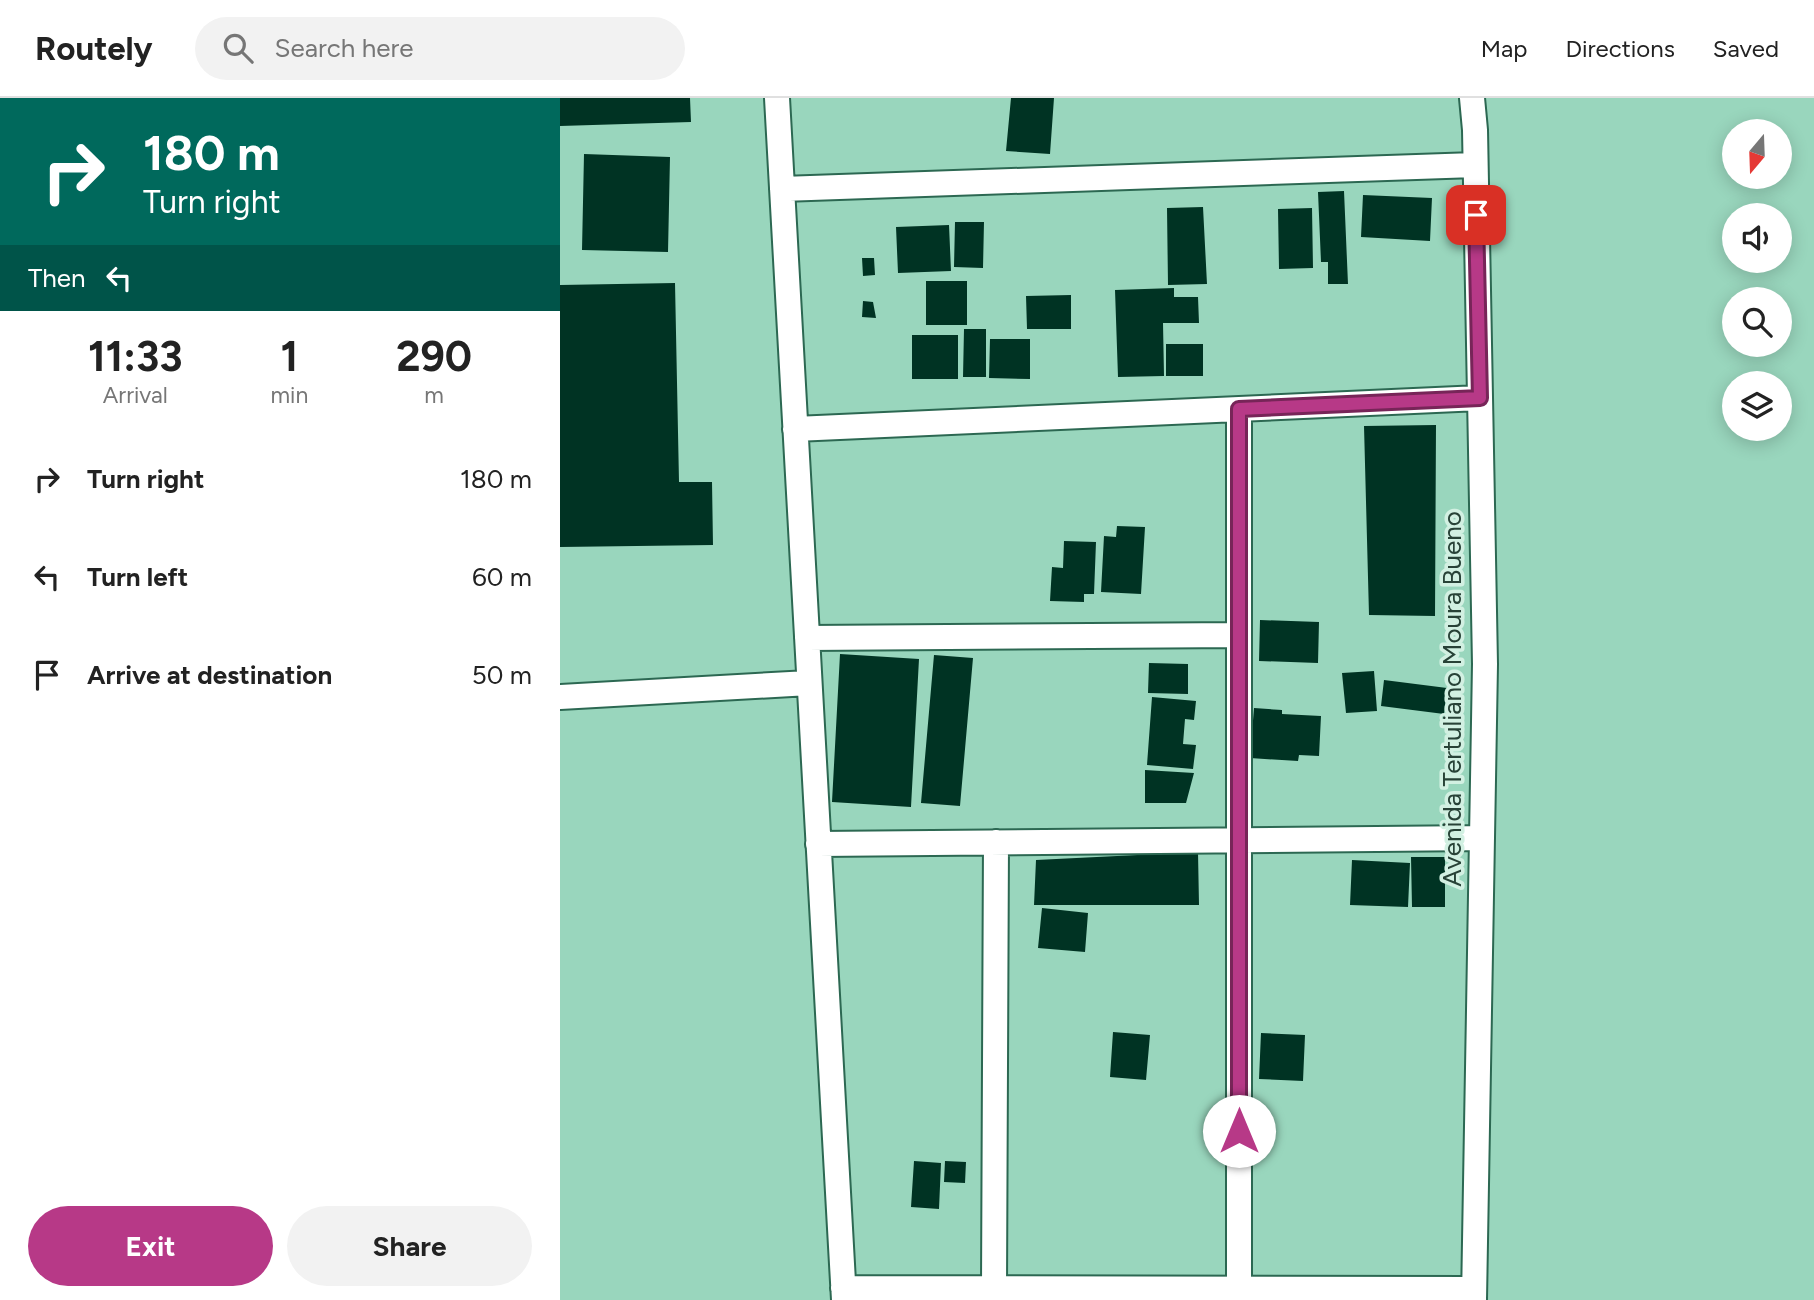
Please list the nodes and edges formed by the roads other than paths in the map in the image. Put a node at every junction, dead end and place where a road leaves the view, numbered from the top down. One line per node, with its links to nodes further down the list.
1 (777, 98): 4 (street)
2 (1472, 98): 3 (street, Avenida Tertuliano Moura Bueno)
3 (1475, 165): 4 (street); 5 (street, Avenida Tertuliano Moura Bueno)
4 (782, 189): 7 (street)
5 (1480, 398): 6 (street); 12 (street, Avenida Tertuliano Moura Bueno)
6 (1239, 409): 7 (street); 8 (street)
7 (795, 429): 9 (street)
8 (1239, 635): 9 (street); 13 (street)
9 (807, 638): 10 (street)
10 (810, 683): 11 (street); 15 (street)
11 (560, 697)
12 (1482, 838): 13 (street); 19 (street, Avenida Tertuliano Moura Bueno)
13 (1239, 841): 14 (street); 17 (street)
14 (996, 842): 15 (street); 16 (street)
15 (818, 844): 18 (street)
16 (994, 1289): 17 (street); 18 (street)
17 (1239, 1289): 19 (street)
18 (843, 1294)
19 (1474, 1295)

